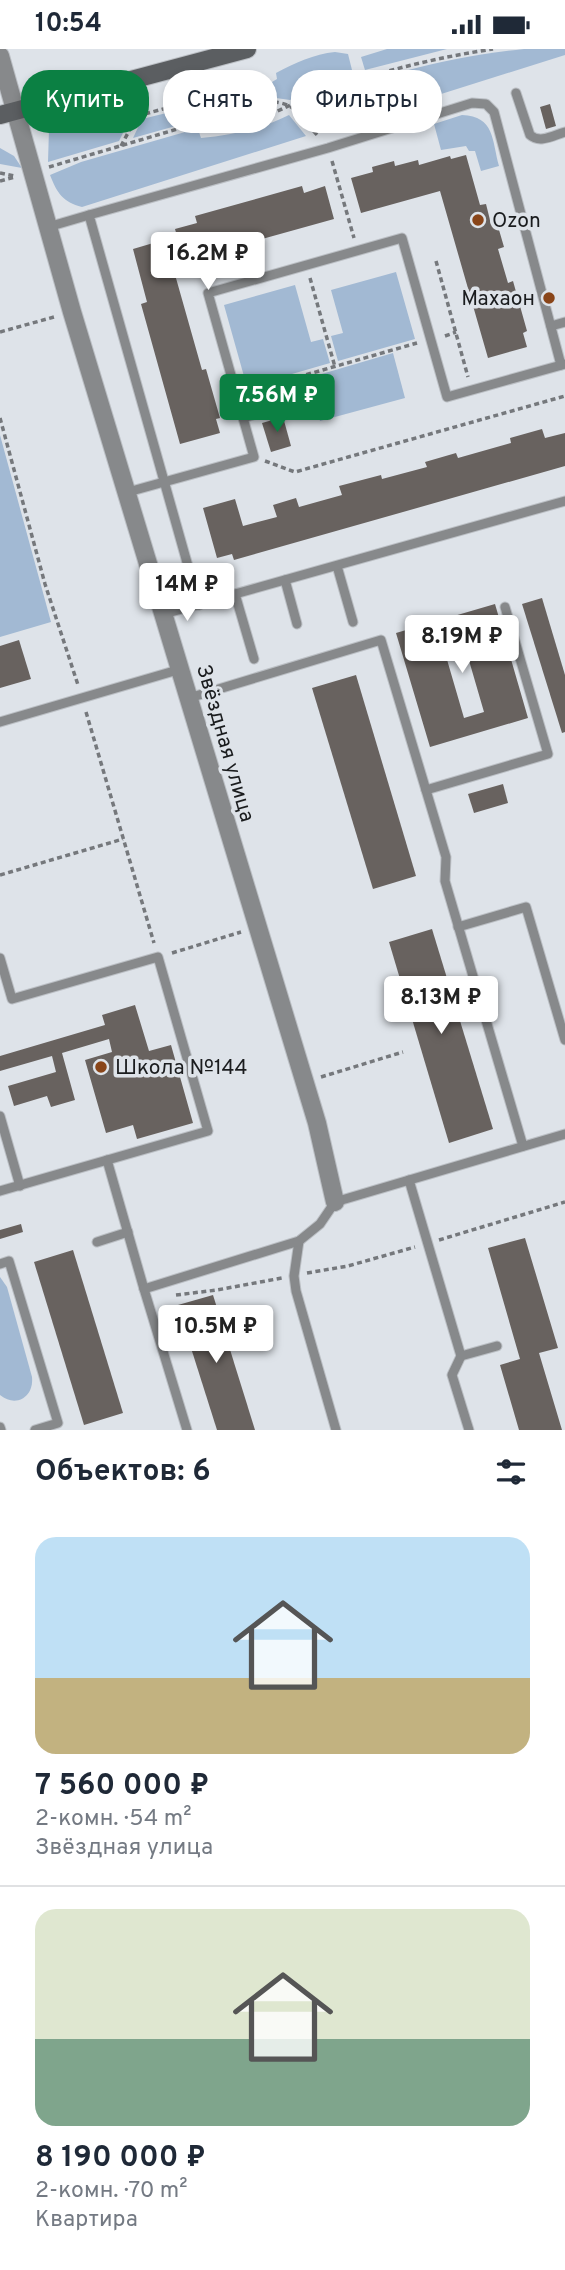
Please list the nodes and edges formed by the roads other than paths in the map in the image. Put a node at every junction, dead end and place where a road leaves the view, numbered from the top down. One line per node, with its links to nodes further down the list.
1 (247, 49): 4 (main road)
2 (0, 56): 4 (street, Звёздная улица)
3 (516, 93): 5 (lane)
4 (9, 113): 7 (street, Звёздная улица)
5 (565, 132)
6 (89, 215): 7 (lane); 9 (lane); 13 (lane)
7 (48, 227): 14 (street, Звёздная улица)
8 (565, 322): 9 (lane)
9 (551, 326): 10 (lane)
10 (563, 364): 12 (lane)
11 (280, 407): 12 (lane)
12 (243, 418): 13 (lane)
13 (164, 482): 14 (lane); 19 (lane)
14 (128, 492): 21 (street, Звёздная улица)
15 (565, 501): 16 (lane)
16 (337, 566): 17 (lane); 22 (lane)
17 (285, 580): 18 (lane); 23 (lane)
18 (235, 594): 19 (lane); 24 (lane)
19 (199, 605): 21 (lane)
20 (505, 607): 28 (lane)
21 (164, 614): 25 (street, Звёздная улица)
22 (353, 622)
23 (297, 624)
24 (254, 659)
25 (181, 669): 26 (street, Звёздная улица); 27 (lane)
26 (189, 698): 28 (lane); 39 (street, Звёздная улица)
27 (0, 722)
28 (426, 790): 29 (lane)
29 (458, 927): 31 (lane); 34 (lane)
30 (0, 958): 35 (lane)
31 (565, 1040)
32 (0, 1116): 37 (lane)
33 (565, 1134): 34 (lane)
34 (523, 1146): 36 (lane)
35 (107, 1160): 37 (lane); 40 (lane)
36 (409, 1180): 39 (lane); 46 (lane)
37 (20, 1186): 38 (lane)
38 (0, 1191)
39 (335, 1202): 41 (lane)
40 (128, 1233): 42 (lane); 44 (lane)
41 (299, 1241): 44 (lane); 49 (lane)
42 (97, 1242)
43 (0, 1264): 47 (lane)
44 (144, 1289): 48 (lane)
45 (497, 1346): 46 (lane)
46 (461, 1356): 50 (lane)
47 (36, 1430)
48 (187, 1430)
49 (336, 1430)
50 (469, 1430)

